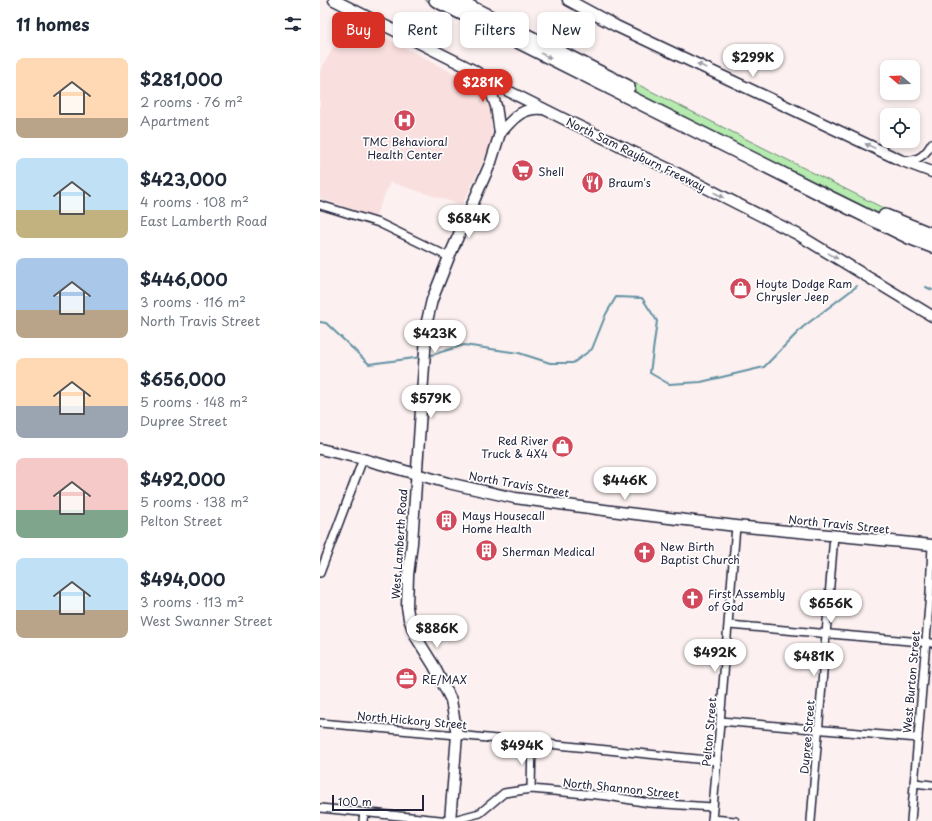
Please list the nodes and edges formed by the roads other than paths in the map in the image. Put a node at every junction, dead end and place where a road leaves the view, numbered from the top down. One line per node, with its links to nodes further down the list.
1 (334, 0): 5 (main road, North Sam Rayburn Freeway)
2 (436, 0): 13 (highway, one-way to 13)
3 (456, 0): 12 (highway)
4 (568, 0): 9 (main road, one-way to 4)
5 (473, 70): 6 (main road, North Sam Rayburn Freeway); 7 (main road)
6 (545, 109): 7 (main road); 15 (main road, North Sam Rayburn Freeway, one-way to 15)
7 (500, 133): 14 (main road, West Lamberth Road)
8 (932, 143): 9 (street)
9 (900, 160): 10 (main road)
10 (932, 172)
11 (320, 205): 14 (street)
12 (932, 235)
13 (932, 246)
14 (449, 257): 18 (main road, West Lamberth Road)
15 (932, 316)
16 (320, 448): 17 (main road, North Travis Street)
17 (363, 458): 18 (main road, North Travis Street); 22 (street)
18 (416, 473): 19 (main road, North Travis Street); 29 (main road, West Lamberth Road)
19 (736, 526): 20 (main road, North Travis Street); 23 (street, Pelton Street)
20 (834, 535): 21 (main road, North Travis Street); 24 (street, Dupree Street)
21 (932, 545): 25 (street, West Burton Street)
22 (320, 573)
23 (728, 625): 24 (street); 26 (street, Pelton Street)
24 (827, 633): 25 (street); 28 (street, Dupree Street)
25 (929, 642): 30 (street, West Burton Street)
26 (720, 721): 28 (street); 32 (street, Pelton Street)
27 (320, 723): 29 (street, North Hickory Street)
28 (819, 730): 30 (street); 43 (street, Dupree Street)
29 (457, 735): 31 (street, North Hickory Street); 41 (main road, West Lamberth Road)
30 (918, 738): 33 (street, West Burton Street)
31 (532, 742): 32 (street, North Hickory Street); 35 (street)
32 (717, 761): 36 (street, Pelton Street)
33 (914, 783): 34 (street); 44 (street, West Burton Street)
34 (932, 785)
35 (531, 790): 36 (street, North Shannon Street); 41 (street, North Shannon Street)
36 (713, 807): 39 (street, Pelton Street)
37 (320, 808): 38 (street, North Shannon Street)
38 (364, 812): 40 (street); 41 (street, North Shannon Street)
39 (712, 820): 42 (street)
40 (363, 821)
41 (450, 821)
42 (735, 821)
43 (811, 821)
44 (911, 821)

